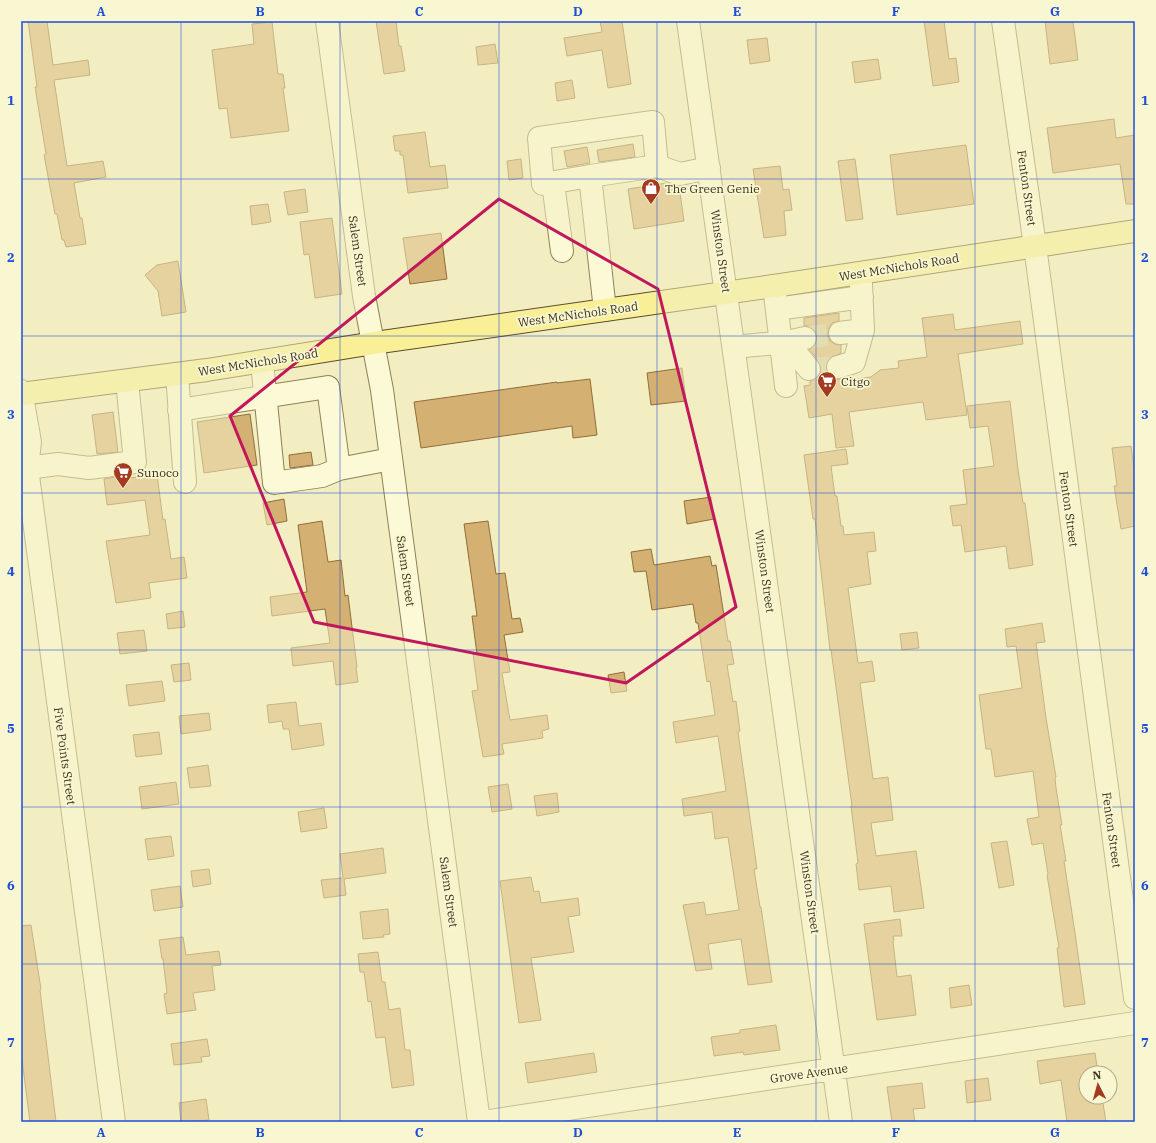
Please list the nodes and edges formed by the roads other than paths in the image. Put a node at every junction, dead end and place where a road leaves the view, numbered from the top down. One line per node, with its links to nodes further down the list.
1 (327, 21): 20 (street, Salem Street)
2 (688, 21): 5 (street, Winston Street)
3 (1003, 21): 9 (street, Fenton Street)
4 (657, 166): 5 (street); 6 (street); 7 (street)
5 (709, 168): 13 (street, Winston Street)
6 (590, 176): 7 (street); 16 (street)
7 (553, 182): 10 (street)
8 (1135, 231): 9 (main road, West McNichols Road)
9 (1035, 246): 11 (main road, West McNichols Road); 37 (street, Fenton Street)
10 (562, 252)
11 (860, 273): 12 (main road, West McNichols Road); 14 (street)
12 (774, 286): 13 (main road, West McNichols Road); 15 (street)
13 (727, 292): 16 (main road, West McNichols Road); 21 (street, Winston Street)
14 (862, 297): 15 (street); 17 (street)
15 (777, 309): 19 (street)
16 (604, 310): 20 (main road, West McNichols Road)
17 (864, 330): 18 (street); 23 (street)
18 (840, 333)
19 (791, 341): 21 (street); 24 (street); 27 (street)
20 (374, 343): 22 (main road, West McNichols Road); 32 (street, Salem Street)
21 (734, 347): 39 (street, Winston Street)
22 (262, 362): 25 (main road, West McNichols Road); 30 (street)
23 (838, 367)
24 (809, 369)
25 (177, 374): 26 (main road, West McNichols Road); 31 (street)
26 (127, 381): 29 (main road, West McNichols Road); 33 (street)
27 (786, 386)
28 (21, 391): 29 (street, Five Points Street)
29 (21, 394): 33 (street, Five Points Street)
30 (264, 397): 31 (street); 34 (street); 34 (street)
31 (179, 410): 35 (street)
32 (391, 459): 34 (street); 41 (street, Salem Street)
33 (27, 468): 36 (street, Five Points Street)
34 (339, 469)
35 (185, 482)
36 (28, 536): 40 (street, Five Points Street)
37 (1135, 998)
38 (1135, 1023): 39 (street, Grove Avenue)
39 (834, 1070): 42 (street, Grove Avenue); 43 (street, Winston Street)
40 (114, 1122)
41 (479, 1122)
42 (483, 1122)
43 (841, 1122)

